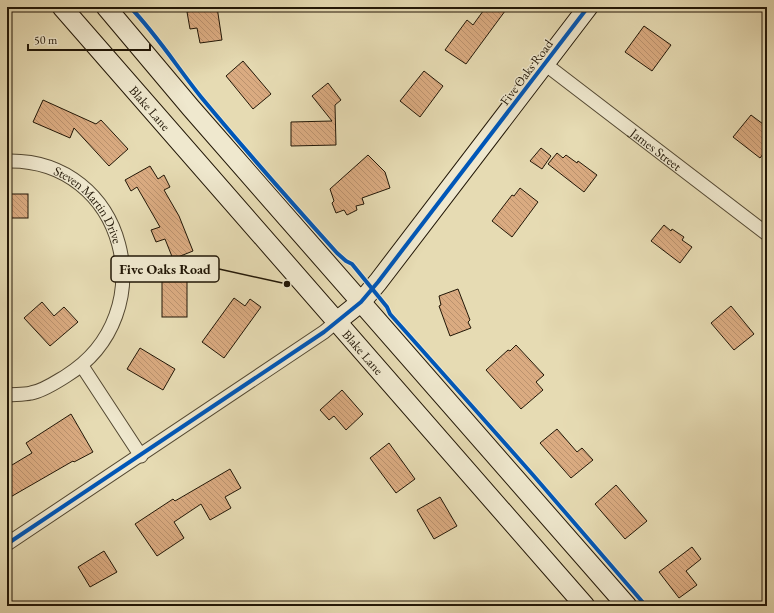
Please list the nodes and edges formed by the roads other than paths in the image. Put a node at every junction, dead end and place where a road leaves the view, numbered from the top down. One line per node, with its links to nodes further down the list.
1 (106, 7): 7 (main road)
2 (588, 7): 4 (main road, Five Oaks Road)
3 (65, 11): 8 (main road, Blake Lane)
4 (545, 64): 6 (street, James Street); 7 (main road, Five Oaks Road)
5 (7, 161): 9 (street, Steven Martin Drive)
6 (767, 234)
7 (360, 302): 8 (main road, Five Oaks Road); 14 (main road)
8 (336, 322): 11 (street, Five Oaks Road); 13 (main road, Blake Lane)
9 (82, 366): 10 (street, Steven Martin Drive); 11 (street)
10 (7, 395)
11 (141, 456): 12 (street, Five Oaks Road)
12 (7, 544)
13 (585, 606)
14 (626, 606)

